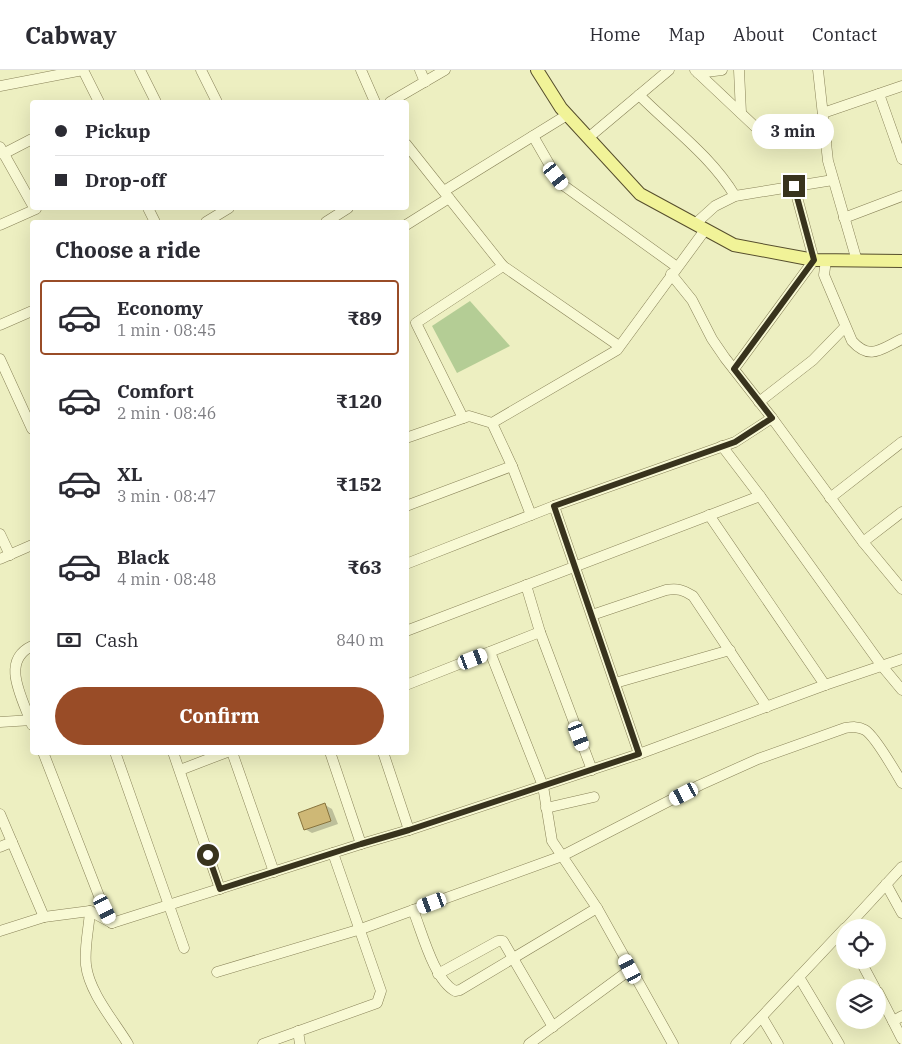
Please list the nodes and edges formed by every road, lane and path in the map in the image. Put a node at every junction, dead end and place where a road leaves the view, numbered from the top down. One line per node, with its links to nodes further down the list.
1 (140, 70): 18 (street)
2 (201, 70): 19 (street)
3 (361, 70): 20 (street)
4 (420, 70): 12 (street)
5 (445, 70): 12 (street)
6 (537, 70): 24 (main road)
7 (668, 70): 16 (street)
8 (722, 70): 11 (street)
9 (739, 70): 22 (street)
10 (818, 70): 23 (street)
11 (696, 71): 22 (street)
12 (425, 82): 21 (street)
13 (0, 86): 17 (street)
14 (902, 86): 15 (street)
15 (879, 94): 23 (street); 31 (street)
16 (638, 95): 26 (street); 35 (street)
17 (97, 100)
18 (155, 100)
19 (216, 100)
20 (374, 100)
21 (394, 100)
22 (742, 113): 28 (street)
23 (823, 113): 28 (street)
24 (567, 115): 25 (street); 26 (main road)
25 (533, 136): 34 (street); 51 (street)
26 (588, 138): 46 (main road)
27 (30, 140): 30 (street)
28 (826, 141): 32 (street)
29 (409, 148): 34 (street)
30 (2, 150): 37 (street)
31 (902, 160)
32 (833, 180): 33 (street); 42 (street)
33 (794, 186): 35 (street); 47 (street)
34 (446, 195): 44 (street); 50 (street)
35 (735, 196): 46 (street)
36 (902, 196): 42 (street)
37 (30, 198)
38 (30, 210): 45 (street)
39 (224, 210): 41 (street)
40 (345, 210): 43 (street)
41 (210, 216)
42 (844, 218): 48 (street)
43 (329, 220)
44 (409, 224)
45 (0, 225)
46 (700, 227): 47 (main road); 51 (street)
47 (820, 260): 48 (main road); 55 (street); 59 (street)
48 (856, 261): 49 (main road)
49 (902, 261)
50 (503, 266): 54 (street); 57 (street)
51 (674, 271): 57 (street); 59 (street)
52 (30, 312): 53 (street)
53 (0, 325)
54 (411, 326): 61 (street)
55 (846, 327): 56 (street); 60 (street)
56 (902, 339)
57 (620, 346): 63 (street)
58 (0, 359): 64 (street)
59 (734, 369): 60 (street)
60 (759, 402): 62 (street)
61 (463, 418): 63 (street); 65 (street)
62 (772, 418): 67 (street); 70 (street)
63 (492, 423): 68 (street)
64 (30, 425)
65 (409, 437)
66 (902, 442): 70 (street)
67 (722, 446): 69 (street); 72 (street)
68 (512, 466): 71 (street); 74 (street)
69 (760, 496): 75 (street); 91 (street)
70 (830, 498): 77 (street)
71 (409, 505)
72 (554, 506): 74 (street); 81 (street)
73 (902, 512): 77 (street)
74 (531, 515): 80 (street)
75 (709, 515): 81 (street); 94 (street)
76 (0, 534): 79 (street)
77 (863, 542): 83 (street)
78 (30, 545): 79 (street)
79 (5, 557)
80 (409, 563)
81 (576, 566): 82 (street); 84 (street)
82 (526, 585): 85 (street); 86 (street)
83 (901, 585)
84 (592, 615): 88 (street); 92 (street)
85 (409, 630)
86 (540, 632): 89 (street); 109 (street)
87 (30, 647): 97 (street)
88 (730, 650): 92 (street); 96 (street)
89 (490, 652): 93 (street); 111 (street)
90 (902, 659): 91 (street)
91 (882, 666): 94 (street); 95 (street)
92 (615, 683): 100 (street)
93 (409, 684)
94 (825, 685): 96 (street)
95 (902, 690)
96 (767, 707): 100 (street)
97 (30, 718)
98 (0, 722): 99 (street)
99 (30, 722)
100 (639, 754): 109 (street)
101 (44, 755): 132 (street)
102 (116, 755): 125 (street)
103 (174, 755): 108 (street)
104 (219, 755): 108 (street)
105 (233, 755): 122 (street)
106 (331, 755): 117 (street)
107 (384, 755): 115 (street)
108 (180, 770): 124 (street)
109 (592, 770): 111 (street)
110 (902, 783): 120 (street)
111 (543, 786): 113 (street); 115 (street)
112 (594, 797): 113 (street)
113 (546, 808): 120 (street)
114 (0, 814): 116 (street)
115 (409, 830): 117 (street)
116 (12, 842): 118 (street); 130 (street)
117 (361, 844): 119 (street)
118 (0, 847)
119 (333, 852): 122 (street); 133 (street)
120 (562, 856): 126 (street); 127 (street)
121 (902, 867): 123 (street)
122 (274, 872): 124 (street)
123 (886, 884): 129 (street); 131 (street)
124 (220, 889): 125 (street)
125 (170, 905): 132 (street); 136 (street)
126 (597, 908): 137 (street); 138 (street)
127 (413, 910): 133 (street); 140 (street)
128 (90, 911): 130 (street); 132 (street); 148 (street)
129 (902, 912)
130 (44, 917): 134 (street)
131 (854, 919)
132 (112, 923)
133 (360, 929): 139 (street); 146 (street)
134 (0, 930)
135 (836, 938): 141 (street)
136 (184, 948)
137 (514, 959): 140 (street); 140 (street); 145 (street)
138 (630, 969): 145 (street); 152 (street)
139 (217, 972)
140 (438, 974)
141 (799, 977): 143 (street); 155 (street)
142 (886, 1002): 144 (street)
143 (762, 1017): 153 (street); 154 (street)
144 (898, 1018): 147 (street)
145 (553, 1027): 151 (street)
146 (298, 1031): 149 (street); 150 (street)
147 (902, 1039)
148 (128, 1044)
149 (263, 1044)
150 (300, 1044)
151 (529, 1044)
152 (673, 1044)
153 (736, 1044)
154 (778, 1044)
155 (839, 1044)

